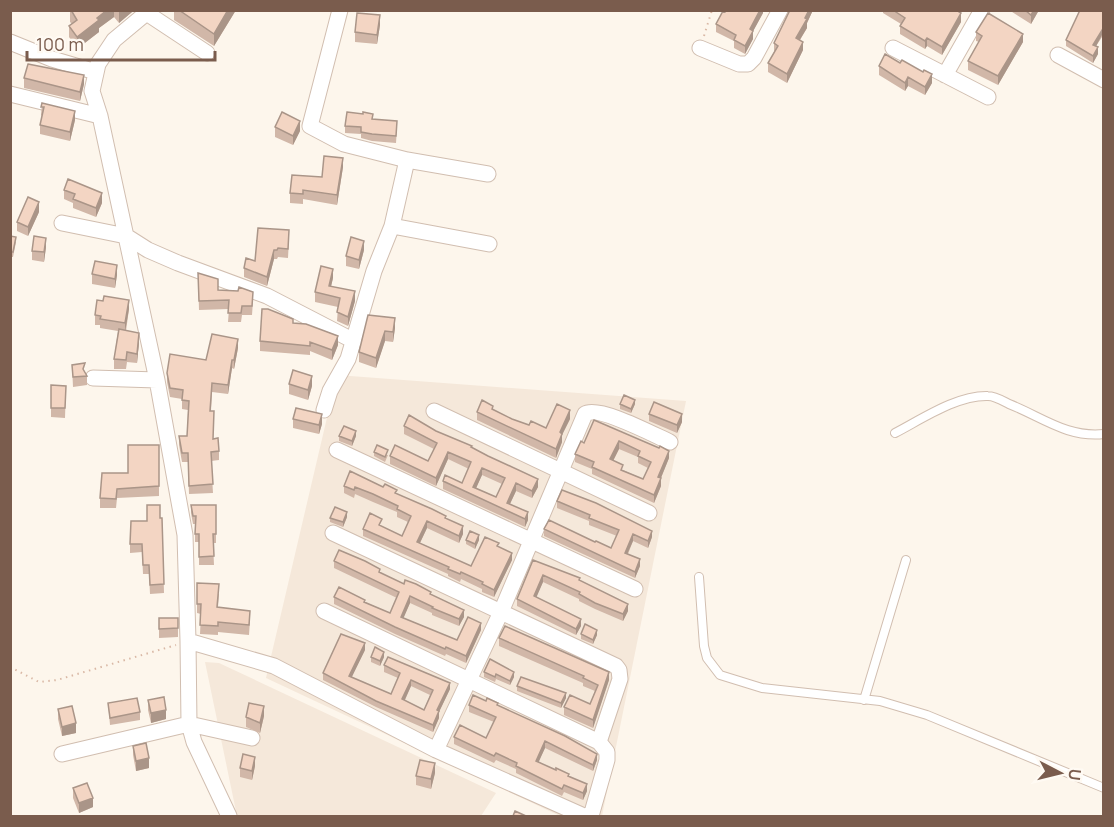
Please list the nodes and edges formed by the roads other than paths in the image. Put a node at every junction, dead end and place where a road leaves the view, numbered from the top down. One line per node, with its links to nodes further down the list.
1 (340, 10): 16 (street)
2 (780, 10): 6 (street)
3 (980, 11): 11 (street)
4 (149, 12): 8 (street); 10 (street)
5 (10, 42): 10 (street)
6 (700, 48)
7 (893, 48): 11 (street)
8 (207, 53)
9 (1058, 55): 12 (street)
10 (96, 72): 15 (street)
11 (945, 75): 14 (street)
12 (1104, 80)
13 (10, 94): 15 (street)
14 (988, 97)
15 (100, 116): 20 (street)
16 (407, 160): 17 (street); 19 (street)
17 (488, 174)
18 (62, 223): 20 (street)
19 (392, 226): 21 (street); 22 (street)
20 (126, 236): 22 (street); 24 (street)
21 (489, 244)
22 (354, 341): 25 (street)
23 (93, 378): 24 (street)
24 (157, 380): 40 (street)
25 (324, 410)
26 (434, 411): 31 (street)
27 (895, 433): 28 (lane)
28 (1104, 434)
29 (670, 442): 31 (street)
30 (337, 450): 34 (street)
31 (559, 471): 32 (street); 34 (street)
32 (649, 513)
33 (333, 533): 39 (street)
34 (531, 540): 37 (street); 39 (street)
35 (906, 560): 42 (lane)
36 (699, 577): 42 (lane)
37 (635, 589)
38 (324, 611): 41 (street)
39 (501, 612): 41 (street); 45 (street)
40 (188, 641): 43 (street); 46 (street)
41 (468, 681): 45 (street); 46 (street)
42 (864, 700): 48 (lane)
43 (189, 724): 44 (street); 47 (street); 49 (street)
44 (252, 738)
45 (599, 742): 51 (street)
46 (436, 750): 50 (street)
47 (62, 754)
48 (1104, 788)
49 (229, 816)
50 (584, 816)
51 (591, 816)

